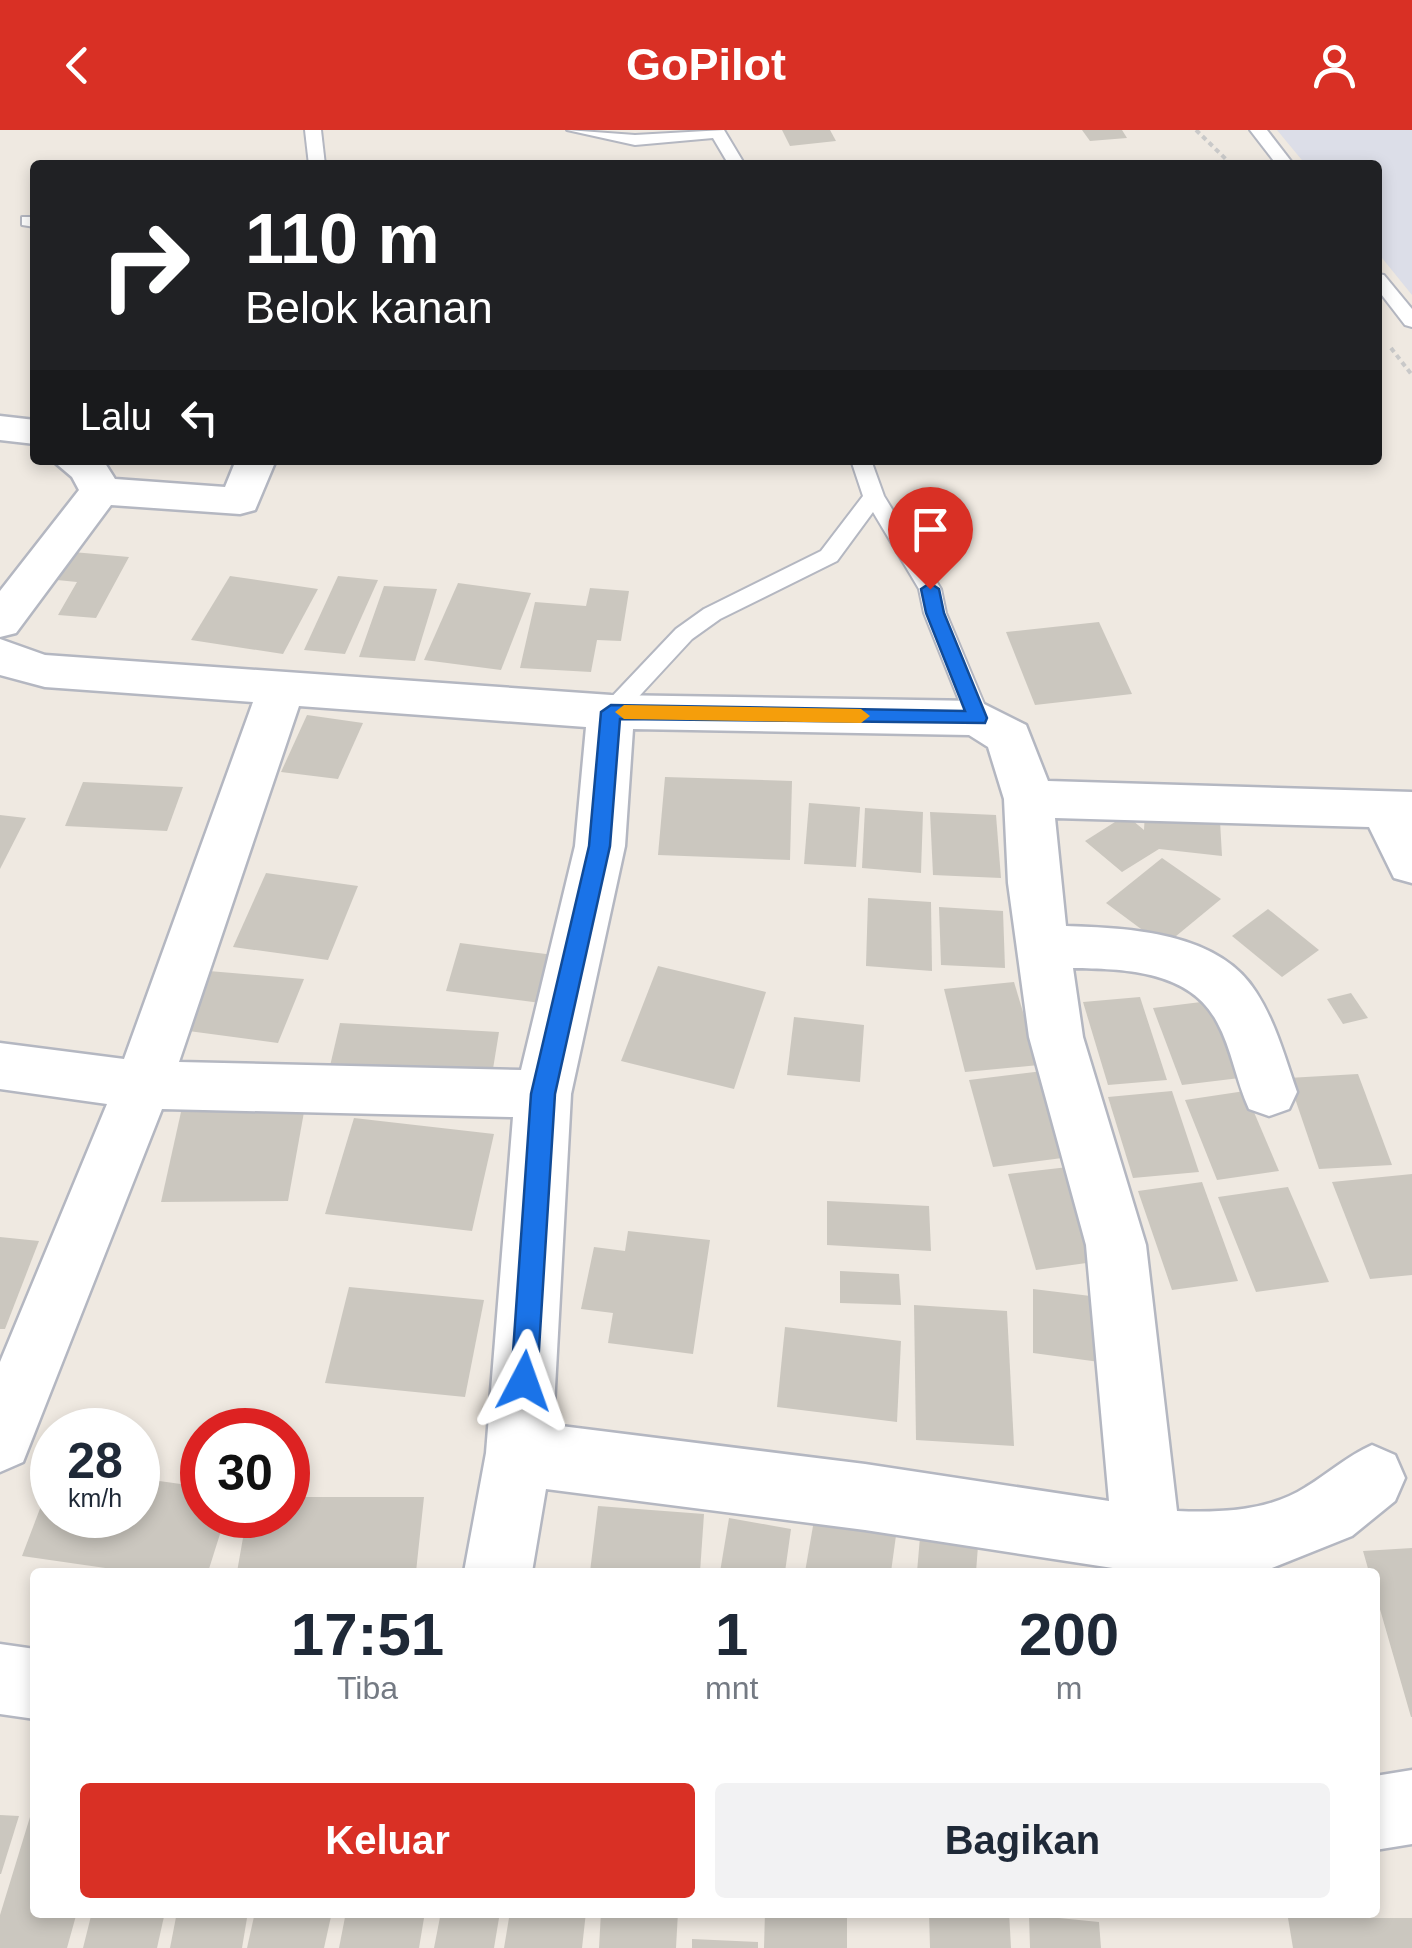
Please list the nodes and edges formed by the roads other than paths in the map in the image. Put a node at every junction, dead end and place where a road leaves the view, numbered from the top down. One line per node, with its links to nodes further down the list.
1 (313, 130): 5 (lane)
2 (575, 130): 4 (lane)
3 (1258, 130): 7 (lane)
4 (717, 131): 6 (lane)
5 (316, 160)
6 (734, 160)
7 (1282, 160)
8 (1382, 283): 9 (lane)
9 (1412, 322)
10 (0, 428): 11 (street)
11 (30, 431)
12 (254, 465): 14 (street)
13 (863, 465): 15 (lane)
14 (86, 476): 16 (street)
15 (874, 496): 19 (lane); 20 (lane)
16 (0, 622)
17 (0, 655): 18 (street)
18 (282, 690): 19 (street); 26 (street)
19 (611, 712): 20 (street); 28 (street)
20 (978, 718): 21 (street)
21 (1029, 799): 22 (street); 24 (street)
22 (1398, 810): 23 (street)
23 (1412, 864)
24 (1042, 946): 27 (street); 32 (street)
25 (0, 1066): 26 (street)
26 (143, 1085): 28 (street); 29 (street)
27 (1269, 1092)
28 (543, 1094): 30 (street)
29 (0, 1440)
30 (520, 1453): 32 (street); 33 (street)
31 (1372, 1478): 32 (street)
32 (1147, 1542)
33 (499, 1568)
34 (0, 1679): 35 (street)
35 (30, 1683)
36 (1412, 1807): 37 (street)
37 (1380, 1812)

